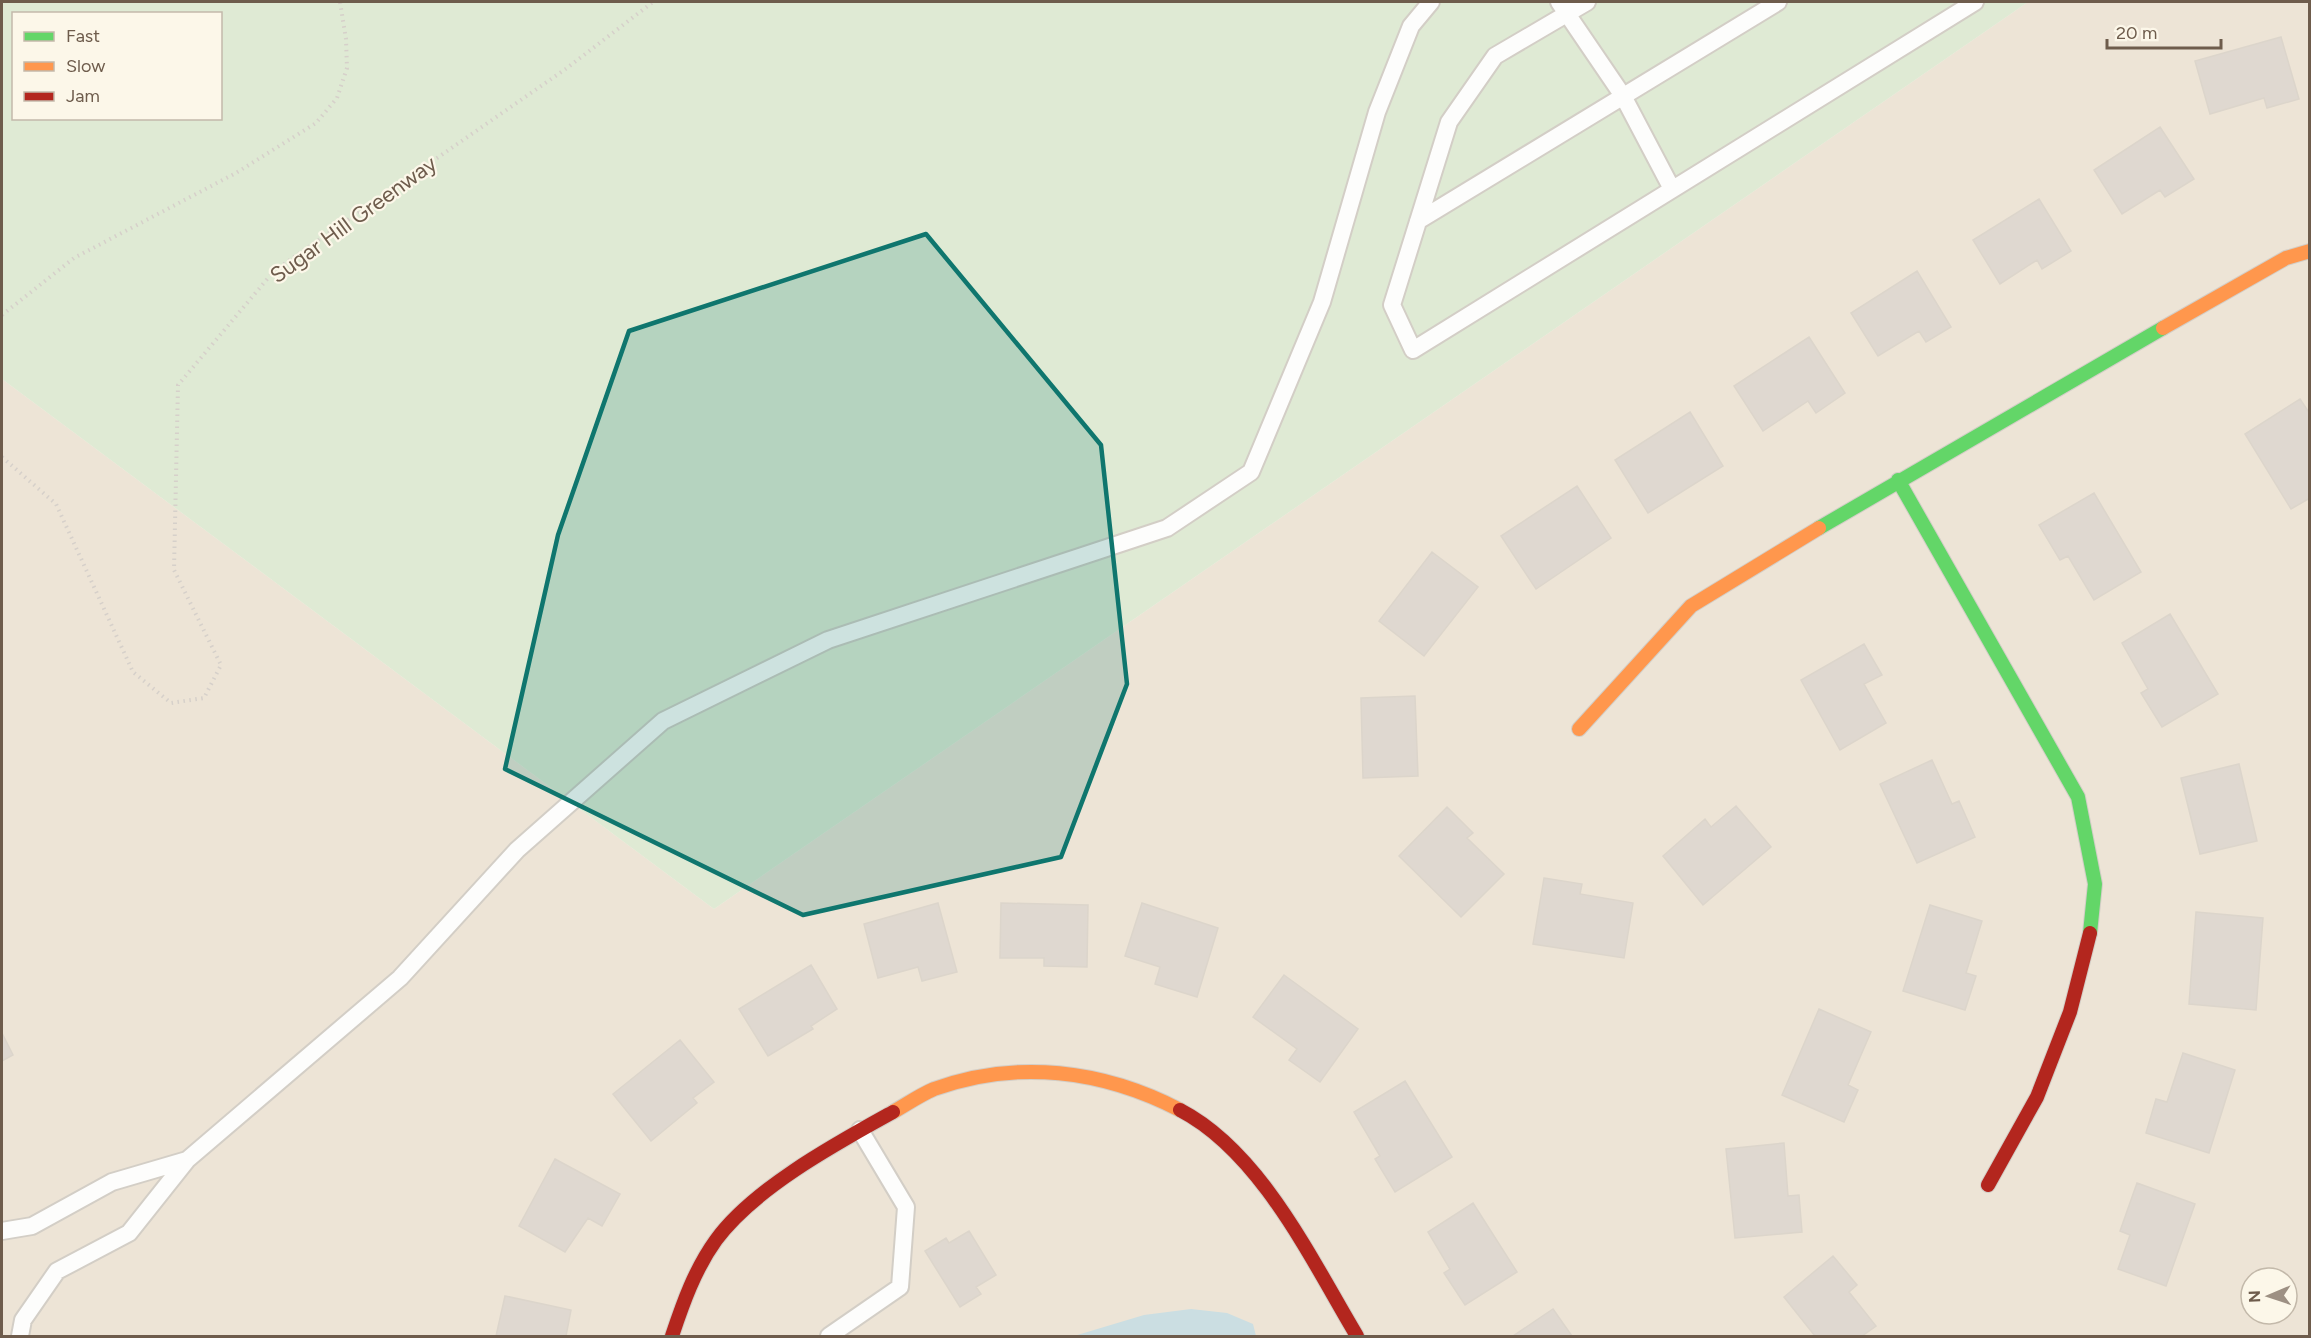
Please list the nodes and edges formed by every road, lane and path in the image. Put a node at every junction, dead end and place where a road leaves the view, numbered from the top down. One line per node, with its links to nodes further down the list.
1 (340, 2): 12 (path)
2 (654, 2): 13 (path, Sugar Hill Greenway)
3 (1431, 2): 17 (lane)
4 (1587, 2): 7 (lane)
5 (1778, 2): 8 (lane)
6 (1975, 2): 9 (lane)
7 (1563, 8): 8 (lane); 10 (lane)
8 (1623, 96): 9 (lane); 10 (lane)
9 (1672, 189): 10 (lane)
10 (1418, 221)
11 (2310, 251): 14 (street)
12 (2, 315)
13 (2, 457)
14 (1898, 480): 15 (street); 18 (street)
15 (1579, 729)
16 (860, 1130): 21 (street); 22 (lane); 23 (street)
17 (187, 1160): 19 (lane); 20 (lane)
18 (1988, 1185)
19 (2, 1232)
20 (20, 1336)
21 (672, 1336)
22 (829, 1336)
23 (1357, 1336)

